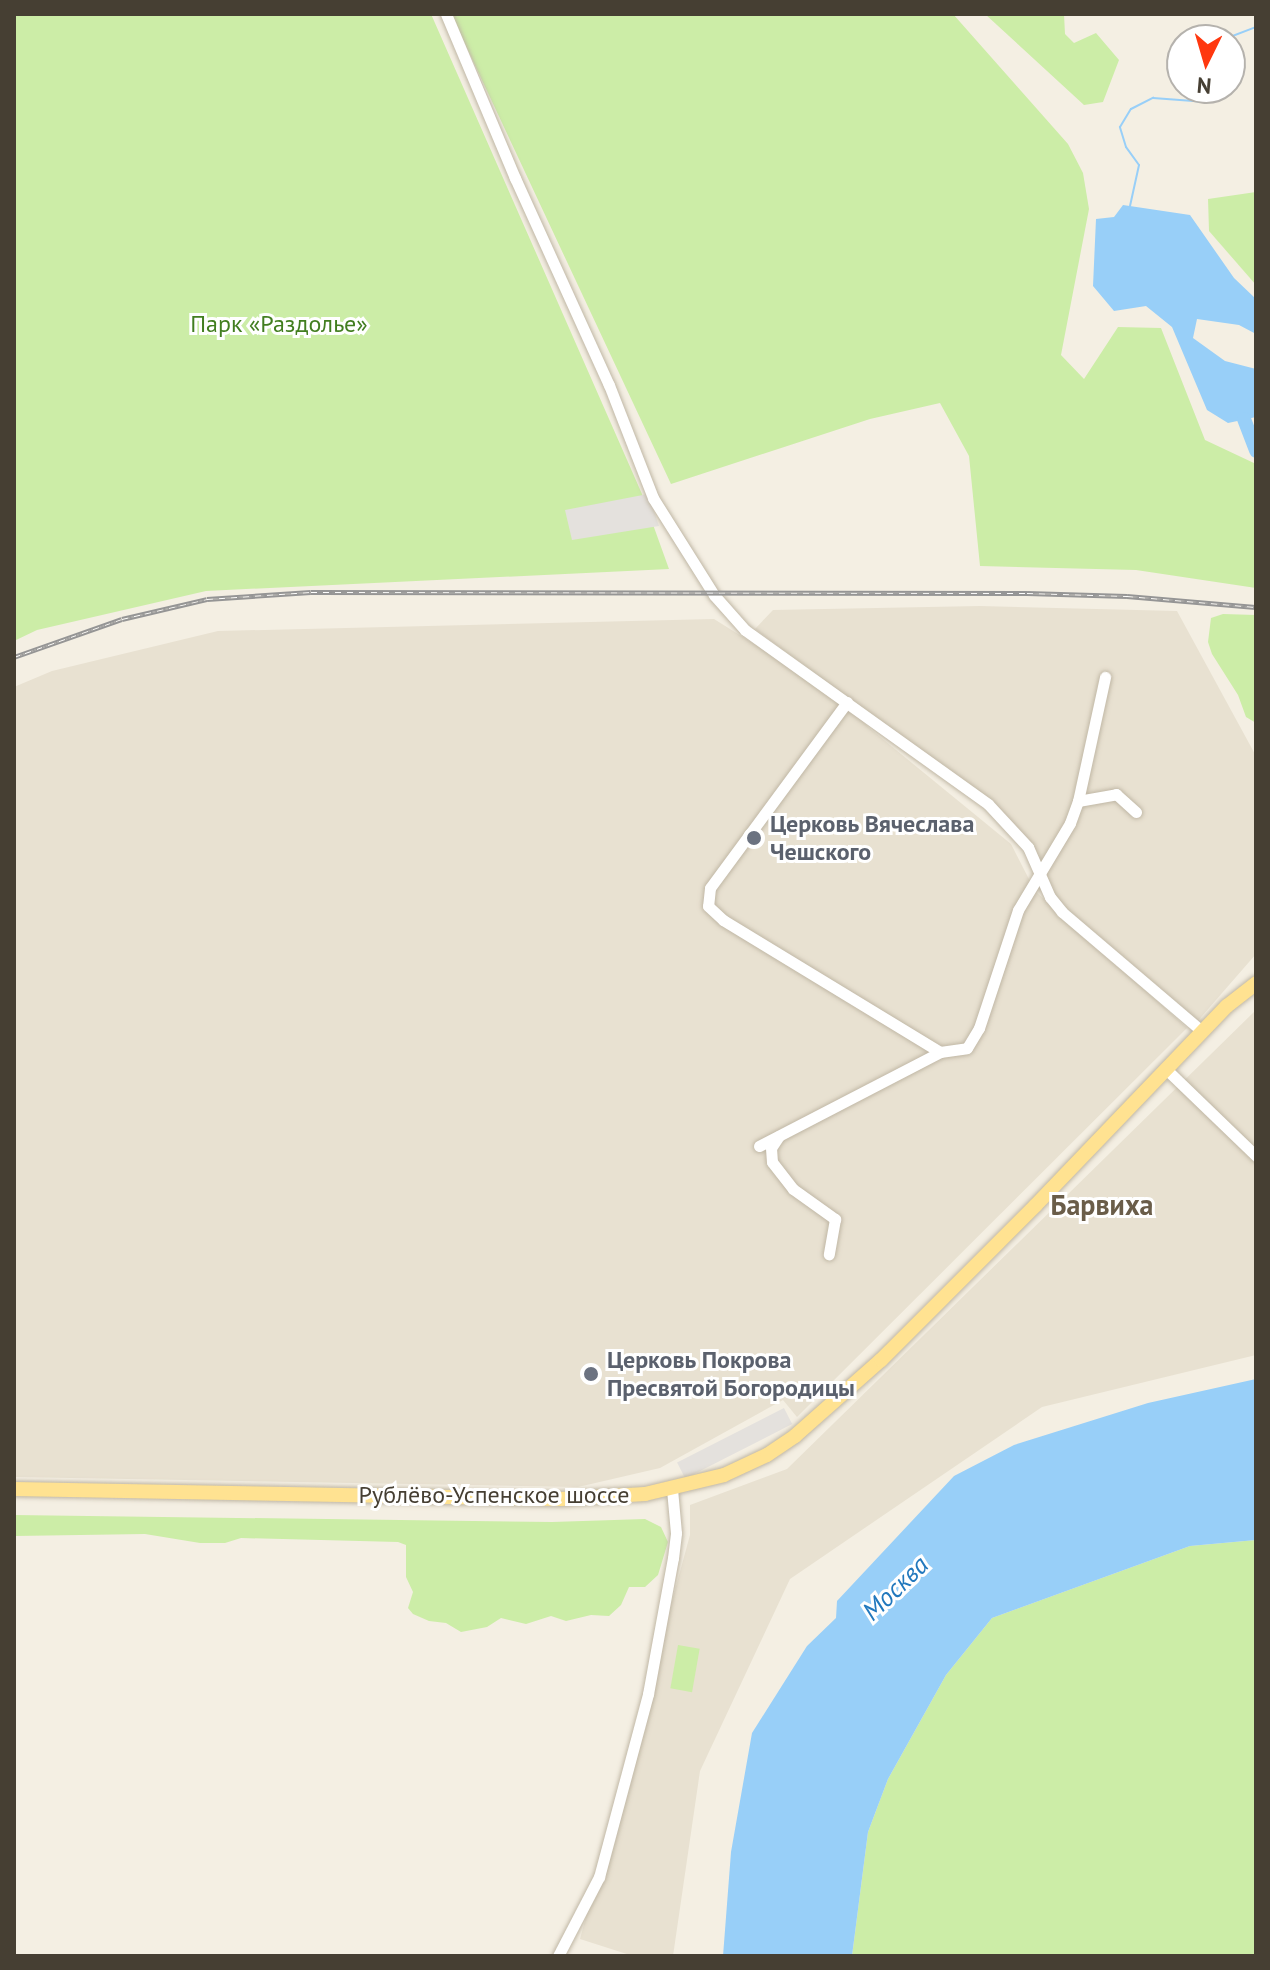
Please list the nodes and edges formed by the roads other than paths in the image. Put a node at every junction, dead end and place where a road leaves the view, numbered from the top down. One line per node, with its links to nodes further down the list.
1 (446, 14): 3 (street)
2 (1105, 677): 4 (street)
3 (847, 702): 6 (street); 9 (street)
4 (1078, 801): 5 (street); 6 (street)
5 (1136, 812)
6 (1040, 871): 8 (street); 9 (street)
7 (1256, 983): 8 (main road, Рублёво-Успенское шоссе)
8 (1202, 1031): 10 (main road, Рублёво-Успенское шоссе)
9 (940, 1052): 11 (street)
10 (1166, 1069): 13 (street); 16 (main road, Рублёво-Успенское шоссе)
11 (779, 1136): 12 (street); 14 (street)
12 (759, 1146)
13 (1256, 1156)
14 (829, 1254)
15 (14, 1489): 16 (main road, Рублёво-Успенское шоссе)
16 (672, 1489): 17 (street)
17 (558, 1956)

